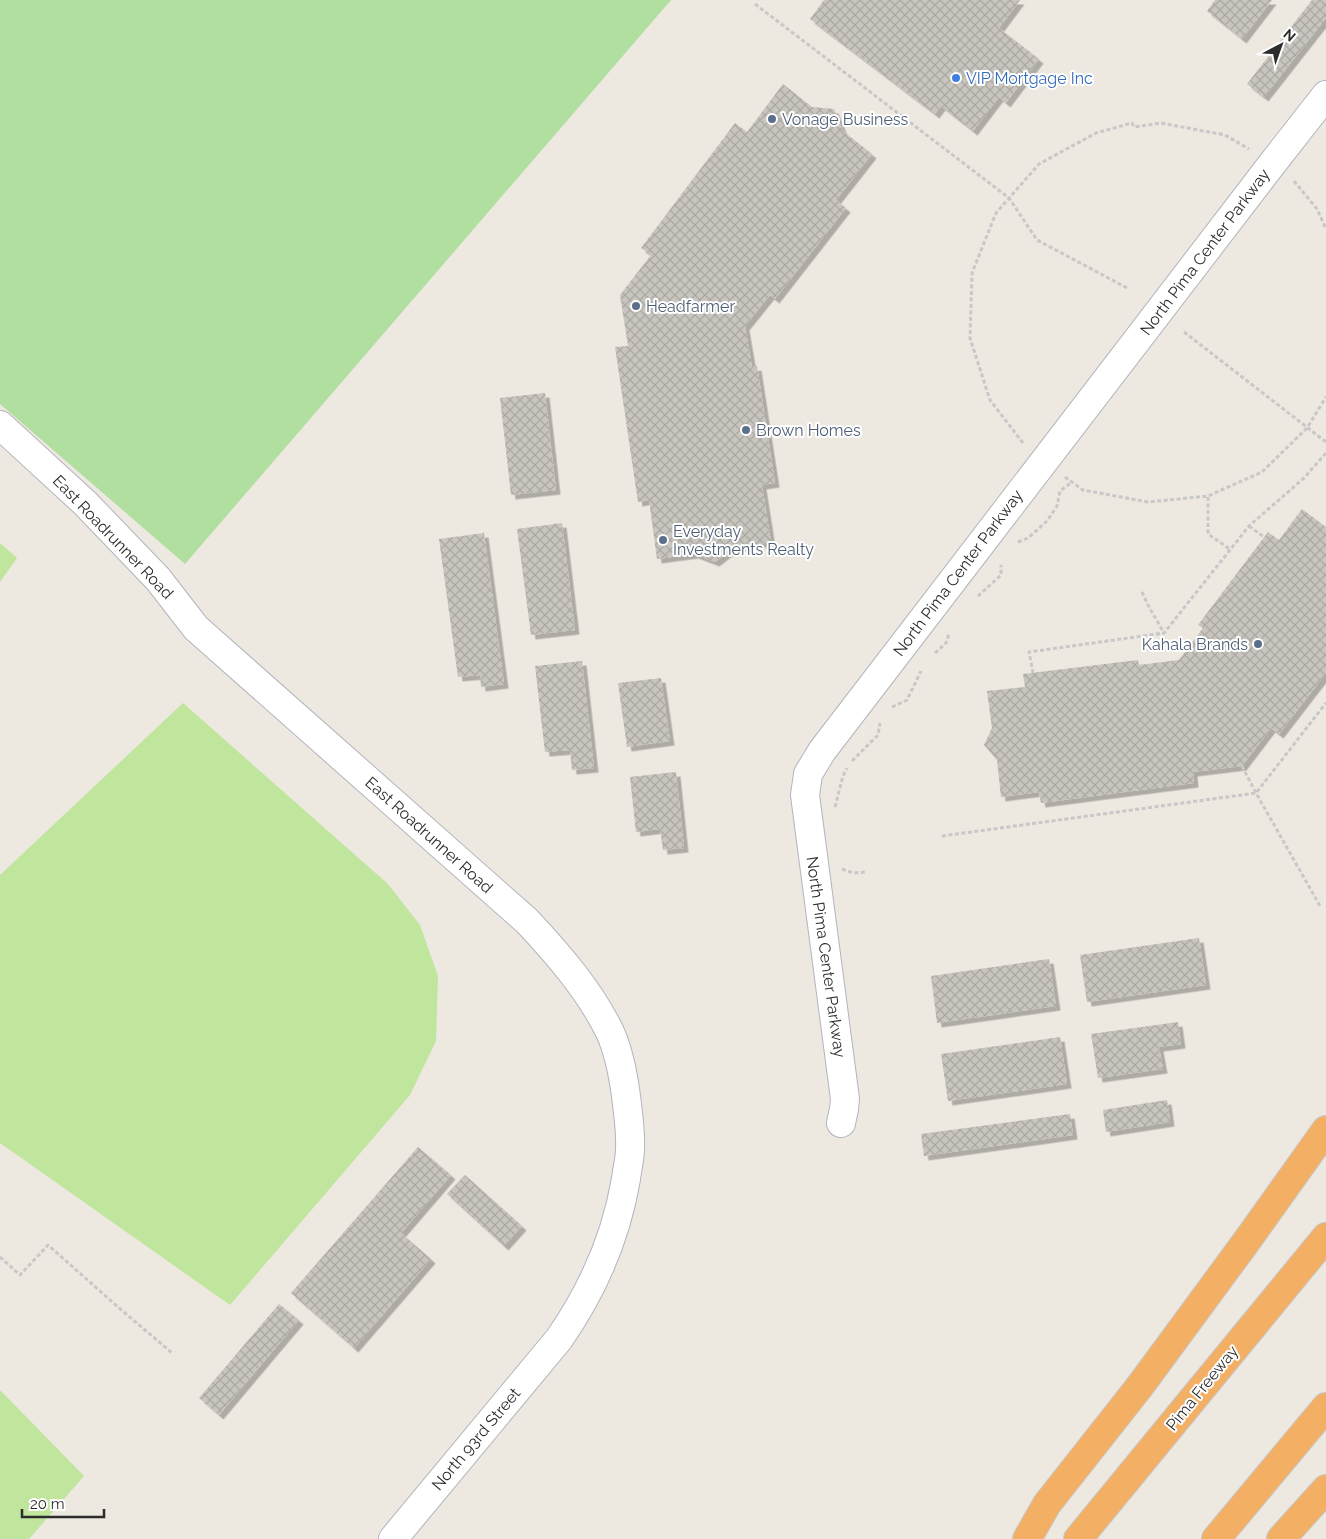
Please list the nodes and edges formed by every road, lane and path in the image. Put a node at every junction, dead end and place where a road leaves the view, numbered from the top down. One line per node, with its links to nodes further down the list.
1 (755, 4): 5 (path)
2 (1326, 95): 40 (street, North Pima Center Parkway)
3 (1257, 153): 5 (path)
4 (1291, 177): 6 (path)
5 (1009, 198): 7 (path); 13 (path)
6 (1326, 229)
7 (1129, 289)
8 (1184, 332): 11 (path)
9 (1326, 397): 11 (path)
10 (0, 425): 44 (street, East Roadrunner Road)
11 (1307, 428): 12 (path); 17 (path)
12 (1326, 442)
13 (1027, 448)
14 (1326, 452): 18 (path)
15 (1063, 476): 16 (path)
16 (1072, 482): 17 (path); 20 (path)
17 (1208, 496): 21 (path)
18 (1249, 526): 19 (path); 21 (path)
19 (1264, 537)
20 (1010, 546)
21 (1231, 550): 26 (path)
22 (1001, 559): 24 (path)
23 (1142, 592): 26 (path)
24 (974, 599)
25 (951, 628): 27 (path)
26 (1164, 633): 29 (path)
27 (934, 654)
28 (924, 665): 31 (path)
29 (1032, 672)
30 (1326, 703): 34 (path)
31 (889, 709)
32 (881, 721): 35 (path)
33 (1242, 766): 34 (path)
34 (1256, 793): 36 (path); 39 (path)
35 (834, 809)
36 (942, 836)
37 (838, 868): 38 (path)
38 (866, 872)
39 (1320, 906)
40 (841, 1123)
41 (1326, 1130): 49 (highway)
42 (1326, 1237): 50 (highway, Pima Freeway)
43 (0, 1258): 45 (path)
44 (559, 1339): 48 (street, North 93rd Street)
45 (172, 1353)
46 (1326, 1407): 51 (highway)
47 (1326, 1490): 52 (highway)
48 (393, 1539)
49 (1026, 1539)
50 (1078, 1539)
51 (1216, 1539)
52 (1281, 1539)

